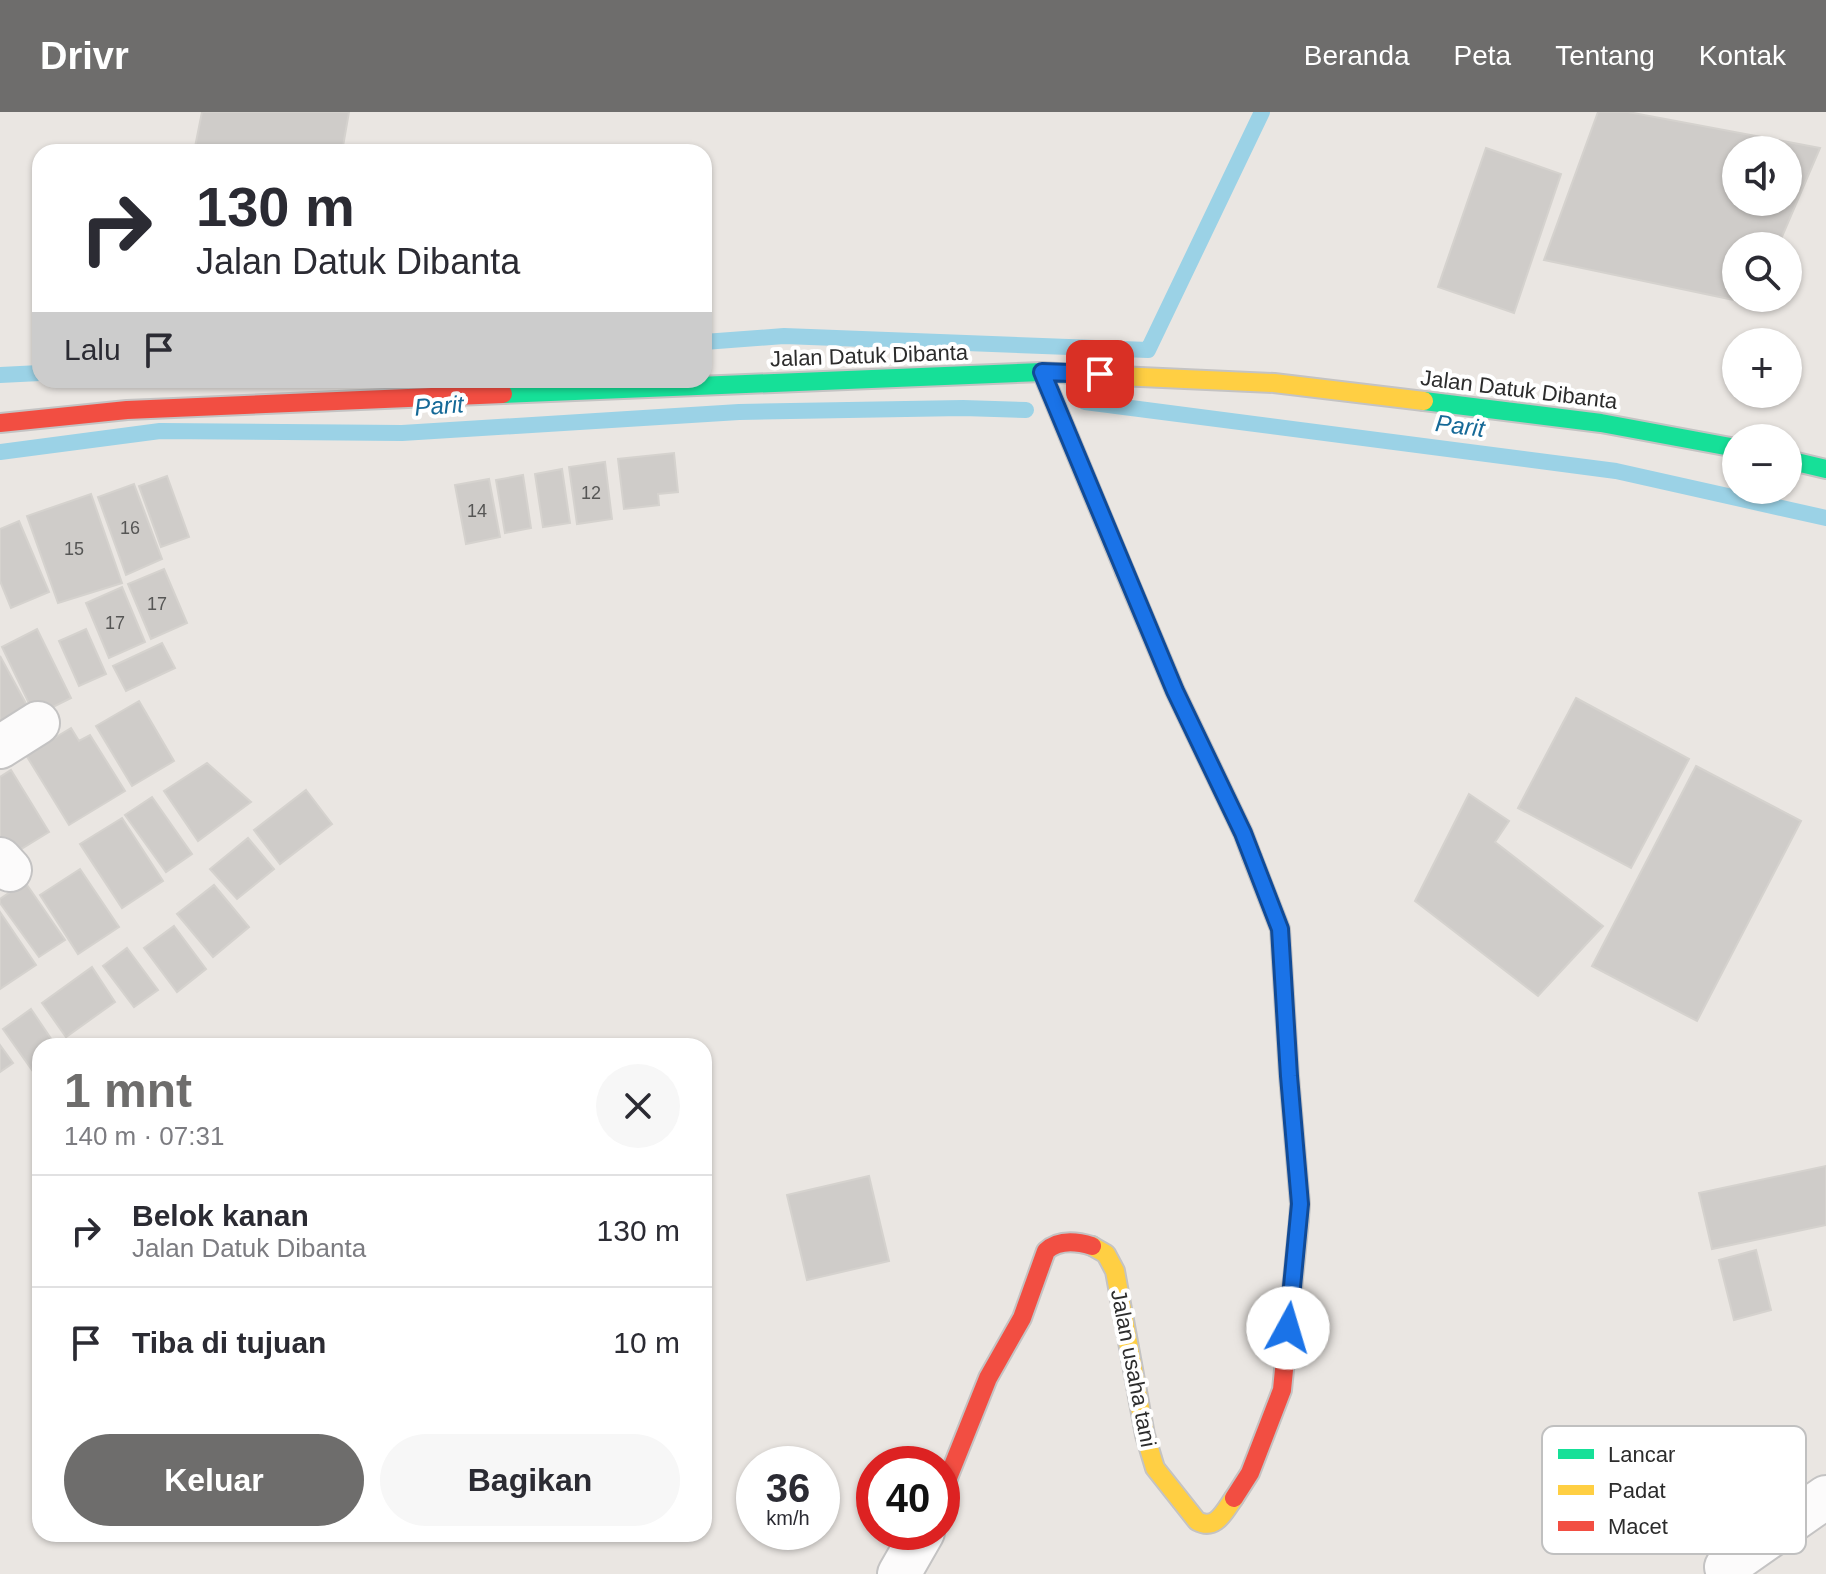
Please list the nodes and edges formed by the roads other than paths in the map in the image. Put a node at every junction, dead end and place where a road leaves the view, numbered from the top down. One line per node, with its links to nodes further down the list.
1 (1042, 372): 2 (street, Jalan Datuk Dibanta); 5 (street, Jalan Datuk Dibanta); 10 (street, Jalan usaha tani)
2 (712, 386)
3 (657, 388): 4 (street, Jalan Datuk Dibanta)
4 (0, 423)
5 (1722, 445)
6 (1802, 463): 7 (street)
7 (1826, 469)
8 (38, 723): 9 (street)
9 (0, 747)
10 (960, 1448)
11 (1826, 1497): 12 (street)
12 (1806, 1511)
13 (913, 1550): 16 (street)
14 (1745, 1554): 15 (street)
15 (1726, 1567)
16 (899, 1574)

